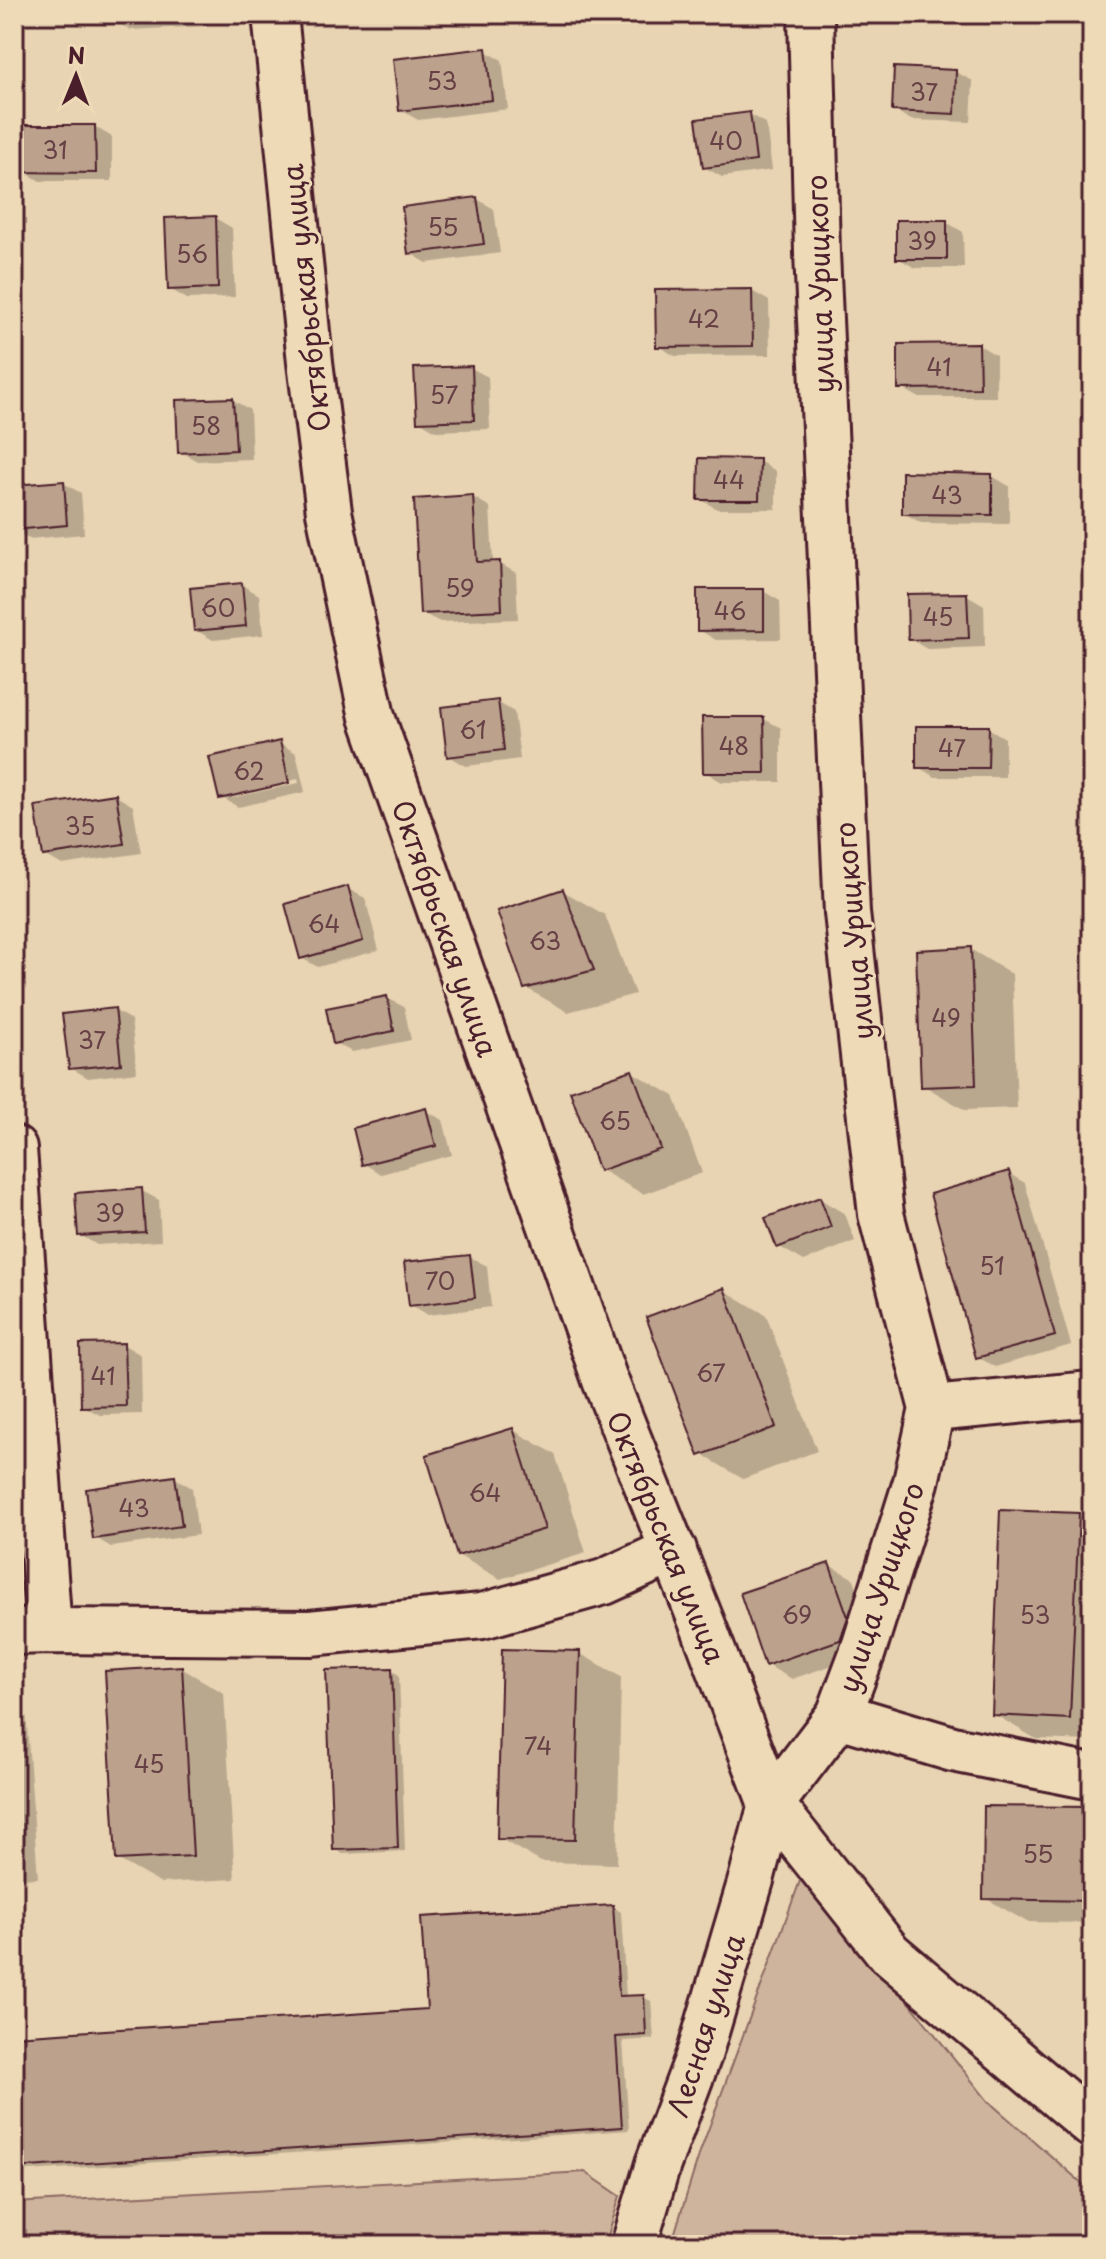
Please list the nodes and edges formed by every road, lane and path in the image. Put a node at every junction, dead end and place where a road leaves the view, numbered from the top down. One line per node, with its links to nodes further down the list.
1 (275, 14): 6 (street, Октябрьская улица)
2 (811, 14): 5 (street, улица Урицкого)
3 (14, 1149): 7 (street)
4 (1092, 1394): 5 (street)
5 (932, 1409): 8 (street, улица Урицкого)
6 (674, 1550): 7 (street); 10 (street, Октябрьская улица)
7 (32, 1632)
8 (839, 1715): 9 (street); 10 (street, улица Урицкого)
9 (1092, 1777)
10 (771, 1804): 11 (street, Октябрьская улица); 12 (street, Лесная улица)
11 (1092, 2125)
12 (634, 2245)

